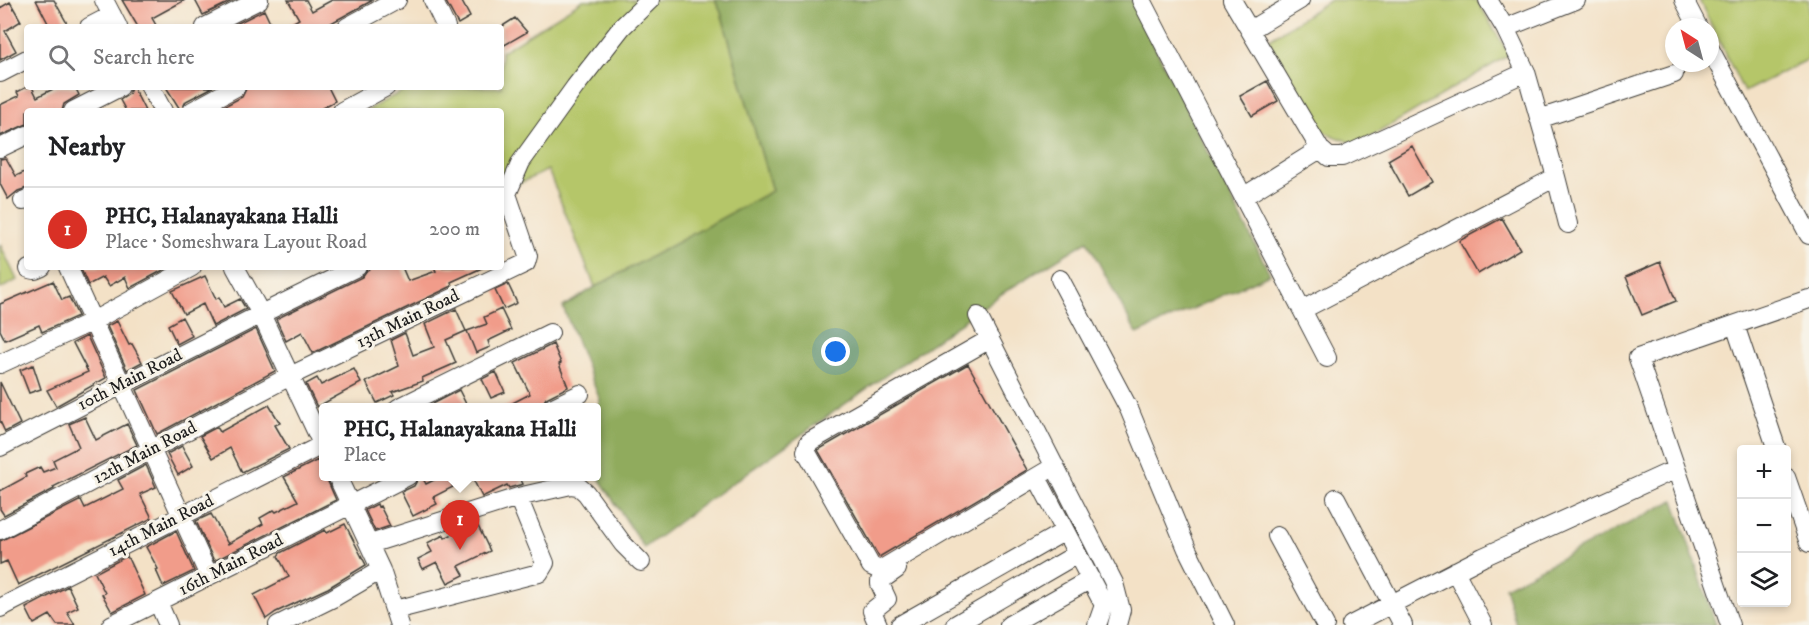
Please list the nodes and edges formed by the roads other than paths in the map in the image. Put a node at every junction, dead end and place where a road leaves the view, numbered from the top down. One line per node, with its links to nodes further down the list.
1 (259, 0): 14 (street)
2 (398, 0): 15 (street)
3 (433, 0): 16 (street)
4 (650, 0): 37 (street)
5 (1141, 0): 38 (street)
6 (1232, 0): 18 (street)
7 (1300, 0): 18 (street)
8 (1488, 0): 17 (street)
9 (1576, 0): 17 (street)
10 (1684, 0): 12 (street)
11 (112, 14): 13 (street)
12 (1693, 18)
13 (94, 24)
14 (211, 24)
15 (353, 24)
16 (445, 24)
17 (1505, 28): 22 (street)
18 (1250, 30): 35 (street)
19 (24, 60): 21 (street)
20 (1719, 66): 40 (street)
21 (0, 72)
22 (1526, 72): 32 (street); 35 (street)
23 (1674, 74): 32 (street)
24 (114, 90): 28 (street)
25 (152, 90): 29 (street)
26 (230, 90): 30 (street)
27 (380, 90): 31 (street)
28 (79, 108)
29 (161, 108)
30 (198, 108)
31 (348, 108)
32 (1539, 119): 36 (street)
33 (24, 136): 34 (street)
34 (0, 148)
35 (1320, 150): 38 (street)
36 (1556, 177): 39 (street); 47 (street)
37 (504, 195): 56 (street, 13th Main Road)
38 (1243, 197): 47 (street)
39 (1568, 224)
40 (1809, 235)
41 (69, 270): 50 (street)
42 (186, 270): 50 (street)
43 (237, 270): 48 (street)
44 (351, 270): 48 (street, 10th Main Road)
45 (1060, 279): 100 (street)
46 (1809, 299): 51 (street)
47 (1302, 310): 54 (street)
48 (261, 314): 56 (street); 57 (street, 10th Main Road)
49 (978, 316): 53 (street)
50 (93, 321): 55 (street); 57 (street)
51 (1735, 324): 62 (street); 66 (street)
52 (550, 333): 59 (street)
53 (990, 339): 67 (street); 67 (street)
54 (1327, 358)
55 (0, 364)
56 (290, 376): 61 (street); 65 (street, 12th Main Road)
57 (122, 385): 63 (street, 10th Main Road); 65 (street)
58 (580, 394): 60 (street)
59 (408, 403)
60 (561, 403)
61 (319, 438)
62 (1775, 445)
63 (0, 447)
64 (319, 448): 75 (street, 14th Main Road)
65 (152, 450): 75 (street); 76 (street, 12th Main Road)
66 (1676, 469): 84 (street); 105 (street)
67 (1057, 470): 70 (street); 99 (street)
68 (339, 481): 74 (street)
69 (399, 481): 74 (street, 16th Main Road)
70 (1041, 485): 77 (street); 94 (street)
71 (1791, 491): 79 (street)
72 (518, 497): 80 (street); 82 (street); 90 (street)
73 (1336, 498): 88 (street)
74 (350, 504): 80 (street); 85 (street, 16th Main Road)
75 (182, 516): 85 (street); 89 (street, 14th Main Road)
76 (0, 530)
77 (1065, 531): 81 (street); 95 (street)
78 (1277, 536): 101 (street)
79 (1809, 543)
80 (370, 544): 83 (street)
81 (1077, 555): 86 (street); 96 (street)
82 (641, 562)
83 (381, 570): 90 (street); 93 (street)
84 (1455, 572): 88 (street); 104 (street)
85 (209, 576): 87 (street, 16th Main Road)
86 (1090, 579): 97 (street); 98 (street)
87 (158, 602): 91 (street, 16th Main Road); 92 (street)
88 (1392, 604): 102 (street); 103 (street)
89 (0, 608)
90 (397, 618)
91 (111, 625)
92 (168, 625)
93 (278, 625)
94 (878, 625)
95 (900, 625)
96 (956, 625)
97 (1009, 625)
98 (1097, 625)
99 (1117, 625)
100 (1225, 625)
101 (1325, 625)
102 (1351, 625)
103 (1403, 625)
104 (1483, 625)
105 (1730, 625)

